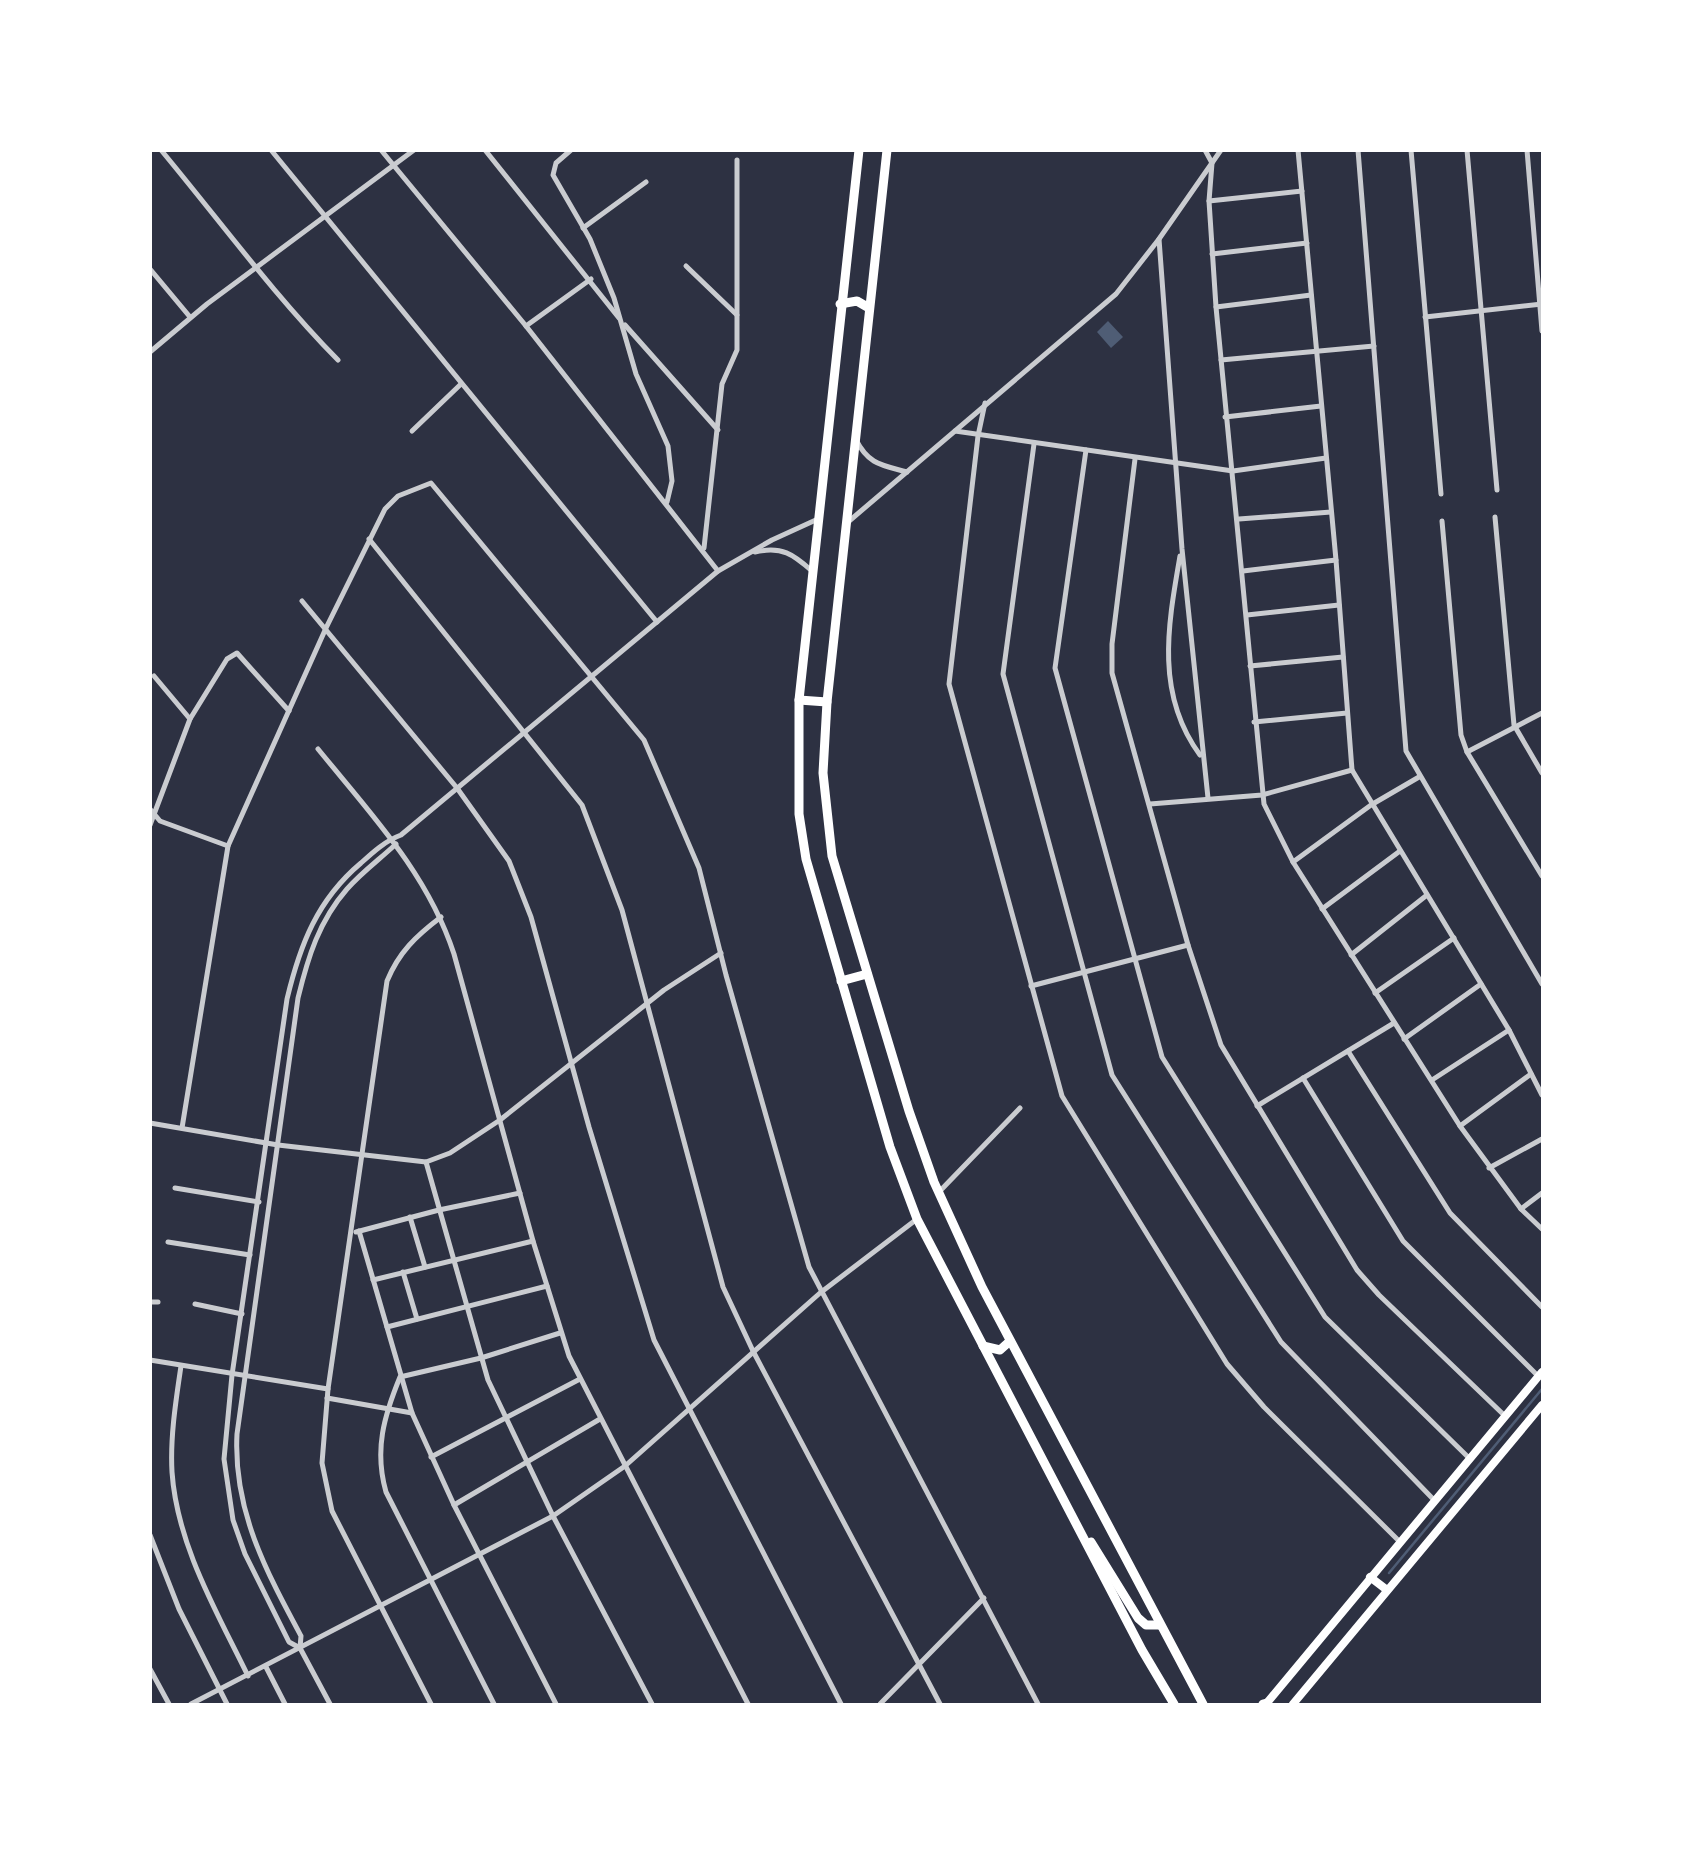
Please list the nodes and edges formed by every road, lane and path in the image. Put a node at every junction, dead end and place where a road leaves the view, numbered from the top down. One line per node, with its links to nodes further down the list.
1 (161, 150): 28 (street)
2 (271, 150): 22 (street)
3 (381, 150): 18 (street)
4 (414, 150): 18 (street)
5 (485, 150): 30 (street)
6 (570, 150): 23 (street)
7 (859, 150): 32 (main road)
8 (887, 150): 35 (main road)
9 (1205, 150): 17 (street)
10 (1298, 150): 20 (street)
11 (1358, 150): 43 (street)
12 (1411, 150): 39 (street)
13 (1467, 150): 36 (street)
14 (1527, 150): 33 (street)
15 (1221, 151): 17 (street)
16 (737, 160): 37 (street)
17 (1212, 163): 21 (street); 24 (street)
18 (394, 166): 22 (street); 41 (street)
19 (646, 182): 23 (street)
20 (1302, 191): 21 (street); 25 (street)
21 (1209, 201): 26 (street)
22 (325, 216): 28 (street); 48 (street)
23 (583, 228): 40 (street)
24 (1159, 239): 49 (street); 61 (street)
25 (1307, 243): 26 (street); 31 (street)
26 (1212, 254): 34 (street)
27 (687, 265): 37 (street)
28 (259, 268): 38 (street); 46 (street)
29 (150, 269): 38 (street)
30 (591, 279): 40 (street); 41 (street)
31 (1311, 295): 34 (street); 44 (street)
32 (840, 304): 35 (main road); 69 (main road)
33 (1541, 304): 36 (street); 42 (street)
34 (1216, 307): 47 (street)
35 (869, 308): 56 (main road)
36 (1482, 311): 39 (street); 64 (street)
37 (737, 315): 52 (street)
38 (190, 317): 45 (street)
39 (1424, 317): 65 (street)
40 (622, 323): 52 (street); 66 (street)
41 (526, 326): 66 (street)
42 (1542, 331)
43 (1374, 346): 44 (street); 104 (street)
44 (1317, 350): 47 (street); 50 (street)
45 (150, 352)
46 (338, 360)
47 (1221, 360): 51 (street)
48 (461, 384): 54 (street); 84 (street)
49 (985, 403): 53 (street); 55 (street)
50 (1321, 406): 51 (street); 59 (street)
51 (1225, 417): 62 (street)
52 (718, 430): 75 (street)
53 (955, 430): 55 (street); 63 (street)
54 (412, 431)
55 (978, 436): 57 (street); 130 (street)
56 (855, 437): 63 (street); 72 (main road)
57 (1034, 444): 58 (street); 125 (street)
58 (1086, 450): 60 (street); 124 (street)
59 (1326, 458): 62 (street); 67 (street)
60 (1135, 459): 61 (street); 108 (street)
61 (1175, 464): 62 (street); 74 (street)
62 (1233, 471): 70 (street)
63 (907, 472): 72 (street)
64 (1497, 490)
65 (1441, 494)
66 (667, 502): 75 (street)
67 (1331, 512): 70 (street); 77 (street)
68 (1495, 517): 97 (street)
69 (818, 519): 76 (street); 79 (main road)
70 (1239, 519): 80 (street)
71 (1442, 521): 100 (street)
72 (848, 522): 91 (main road)
73 (369, 539): 85 (street); 89 (street); 98 (street)
74 (1182, 548): 101 (street); 101 (street)
75 (704, 549): 78 (street)
76 (748, 554): 78 (street); 79 (street)
77 (1336, 560): 80 (street); 82 (street)
78 (718, 571): 84 (street)
79 (812, 571): 90 (main road)
80 (1243, 571): 83 (street)
81 (302, 601): 85 (street)
82 (1339, 605): 83 (street); 86 (street)
83 (1247, 615): 87 (street)
84 (657, 622): 89 (street)
85 (326, 628): 92 (street); 105 (street)
86 (1343, 657): 87 (street); 93 (street)
87 (1250, 666): 96 (street)
88 (154, 676): 95 (street)
89 (591, 678): 98 (street); 122 (street)
90 (799, 700): 91 (main road); 127 (main road)
91 (827, 702): 126 (main road)
92 (289, 711): 95 (street); 113 (street)
93 (1347, 713): 96 (street); 102 (street)
94 (1542, 713): 97 (street)
95 (190, 719): 110 (street)
96 (1254, 722): 106 (street)
97 (1514, 725): 100 (street); 103 (street)
98 (524, 733): 105 (street); 132 (street)
99 (318, 749): 112 (street)
100 (1467, 752): 116 (street)
101 (1202, 757): 107 (street)
102 (1352, 770): 106 (street); 109 (street)
103 (1542, 773)
104 (1419, 777): 109 (street); 129 (street)
105 (457, 788): 112 (street); 137 (street)
106 (1262, 795): 107 (street); 115 (street)
107 (1208, 798): 108 (street)
108 (1150, 804): 121 (street)
109 (1371, 805): 114 (street); 115 (street)
110 (152, 812): 111 (street); 113 (street)
111 (150, 825)
112 (393, 841): 119 (street); 149 (street); 150 (street)
113 (228, 846): 147 (street)
114 (1400, 850): 117 (street); 118 (street)
115 (1293, 862): 118 (street)
116 (1542, 876)
117 (1427, 895): 120 (street); 123 (street)
118 (1322, 909): 123 (street)
119 (441, 917): 144 (street); 151 (street)
120 (1454, 938): 128 (street); 131 (street)
121 (1188, 946): 124 (street); 142 (street)
122 (721, 953): 132 (street); 174 (street)
123 (1351, 955): 131 (street)
124 (1135, 960): 125 (street); 205 (street)
125 (1085, 973): 130 (street); 208 (street)
126 (867, 974): 127 (main road); 155 (main road)
127 (841, 981): 162 (main road)
128 (1481, 984): 134 (street); 135 (street)
129 (1542, 984)
130 (1031, 986): 215 (street)
131 (1375, 993): 133 (street)
132 (645, 1005): 137 (street); 186 (street)
133 (1394, 1023): 135 (street); 136 (street)
134 (1509, 1030): 138 (street); 140 (street)
135 (1404, 1039): 140 (street)
136 (1348, 1051): 139 (street); 179 (street)
137 (571, 1066): 144 (street); 198 (street)
138 (1531, 1074): 141 (street); 146 (street)
139 (1303, 1078): 142 (street); 190 (street)
140 (1432, 1080): 146 (street)
141 (1542, 1095)
142 (1257, 1106): 201 (street)
143 (1020, 1108): 155 (street)
144 (500, 1120): 152 (street); 156 (street)
145 (150, 1123): 147 (street)
146 (1460, 1126): 153 (street)
147 (182, 1128): 149 (street)
148 (1542, 1139): 153 (street)
149 (266, 1143): 150 (street); 158 (street)
150 (278, 1145): 151 (street); 192 (street)
151 (360, 1156): 152 (street); 165 (street)
152 (426, 1162): 160 (street)
153 (1489, 1168): 159 (street)
154 (175, 1188): 158 (street)
155 (939, 1192): 184 (main road)
156 (520, 1193): 160 (street); 166 (street)
157 (1542, 1194): 159 (street)
158 (258, 1202): 168 (street)
159 (1521, 1209): 163 (street)
160 (439, 1210): 161 (street); 169 (street)
161 (410, 1217): 164 (street); 170 (street)
162 (917, 1219): 174 (street); 185 (main road)
163 (1542, 1229)
164 (359, 1231): 165 (street); 172 (street)
165 (351, 1234): 195 (street)
166 (533, 1241): 169 (street); 173 (street)
167 (168, 1242): 168 (street)
168 (250, 1255): 180 (street)
169 (453, 1261): 170 (street); 178 (street)
170 (425, 1267): 171 (street)
171 (402, 1272): 172 (street); 181 (street)
172 (373, 1280): 182 (street)
173 (547, 1286): 178 (street); 183 (street)
174 (820, 1293): 186 (street); 220 (street)
175 (150, 1302): 176 (street)
176 (158, 1302)
177 (195, 1304): 180 (street)
178 (466, 1306): 181 (street); 187 (street)
179 (1542, 1307)
180 (242, 1314): 191 (street)
181 (417, 1319): 182 (street)
182 (387, 1327): 193 (street)
183 (561, 1334): 187 (street); 194 (street)
184 (1010, 1341): 185 (main road); 222 (main road)
185 (983, 1346): 213 (main road)
186 (753, 1351): 198 (street); 224 (street)
187 (481, 1358): 193 (street); 202 (street)
188 (150, 1360): 189 (street)
189 (181, 1366): 191 (street); 227 (street)
190 (1541, 1374): 201 (main road)
191 (232, 1375): 192 (street); 212 (street)
192 (245, 1377): 195 (street); 210 (street)
193 (400, 1377): 199 (street); 200 (street)
194 (580, 1379): 202 (street); 203 (street)
195 (328, 1389): 196 (street)
196 (327, 1398): 199 (street); 221 (street)
197 (1542, 1405): 219 (main road)
198 (688, 1409): 207 (street); 240 (street)
199 (387, 1410): 200 (street); 218 (street)
200 (412, 1413): 204 (street)
201 (1505, 1416): 205 (main road)
202 (504, 1418): 204 (street); 206 (street)
203 (600, 1419): 206 (street); 207 (street)
204 (431, 1457): 209 (street)
205 (1469, 1458): 208 (main road)
206 (526, 1461): 209 (street); 211 (street)
207 (625, 1466): 211 (street); 239 (street)
208 (1434, 1500): 215 (main road)
209 (454, 1505): 216 (street)
210 (245, 1516): 212 (street); 223 (street)
211 (553, 1516): 216 (street); 238 (street)
212 (233, 1520): 223 (street)
213 (1080, 1530): 222 (main road); 244 (main road)
214 (150, 1535): 228 (street)
215 (1399, 1541): 217 (main road)
216 (479, 1554): 218 (street); 237 (street)
217 (1370, 1577): 219 (main road); 245 (main road)
218 (430, 1580): 221 (street); 236 (street)
219 (1387, 1590): 246 (main road)
220 (984, 1598): 224 (street); 243 (street)
221 (380, 1606): 223 (street); 235 (street)
222 (1159, 1625): 229 (main road)
223 (300, 1648): 225 (street); 234 (street)
224 (919, 1664): 241 (street); 242 (street)
225 (266, 1667): 227 (street); 233 (street)
226 (150, 1669): 230 (street)
227 (248, 1676): 228 (street)
228 (219, 1690): 231 (street); 232 (street)
229 (1204, 1703)
230 (169, 1704)
231 (191, 1704)
232 (226, 1704)
233 (285, 1704)
234 (330, 1704)
235 (431, 1704)
236 (494, 1704)
237 (556, 1704)
238 (652, 1704)
239 (748, 1704)
240 (841, 1704)
241 (880, 1704)
242 (940, 1704)
243 (1038, 1704)
244 (1174, 1704)
245 (1265, 1704)
246 (1293, 1704)

